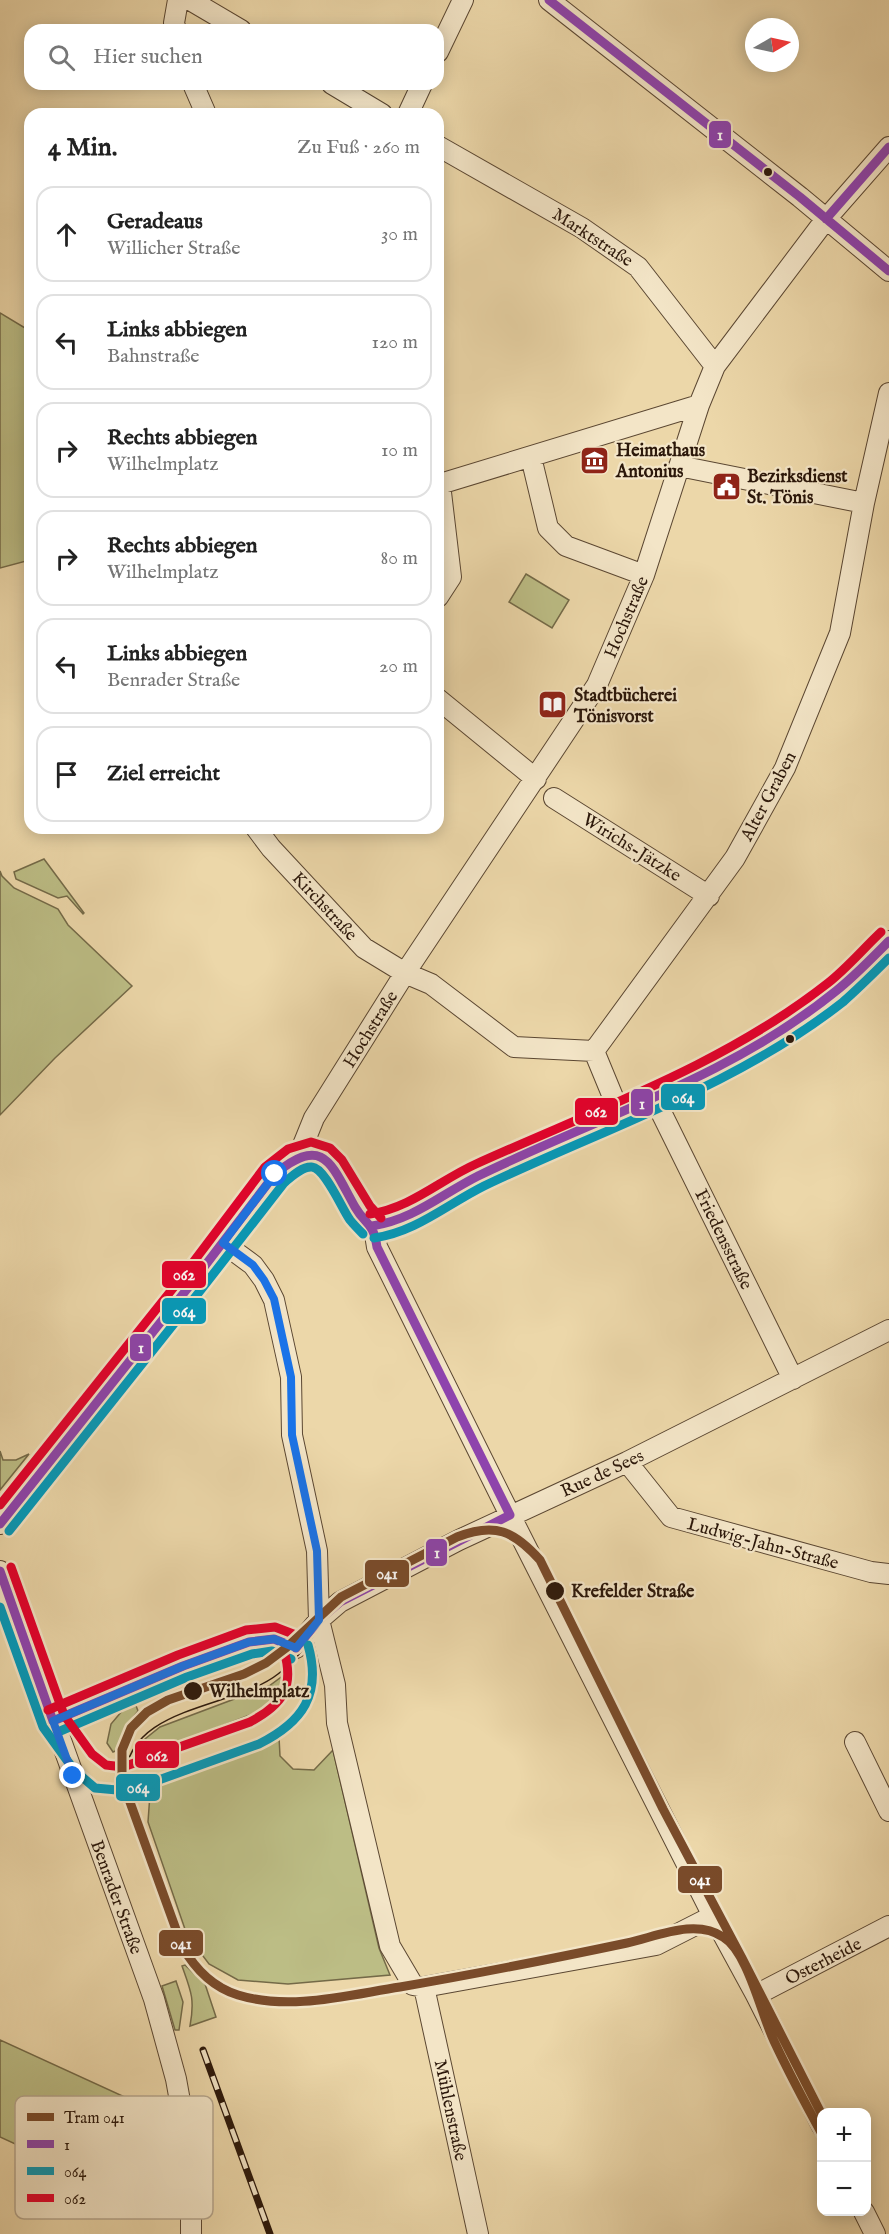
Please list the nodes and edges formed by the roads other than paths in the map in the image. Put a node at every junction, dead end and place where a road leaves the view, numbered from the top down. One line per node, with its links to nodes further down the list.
1 (178, 0): 5 (street)
2 (190, 0): 6 (street)
3 (463, 0): 7 (street)
4 (549, 0): 16 (street)
5 (174, 24)
6 (231, 24)
7 (444, 39)
8 (196, 90): 11 (street)
9 (342, 90): 12 (street)
10 (419, 90): 13 (street)
11 (204, 108)
12 (372, 108)
13 (411, 108)
14 (889, 147): 16 (street, Hochstraße)
15 (444, 149): 18 (street, Marktstraße)
16 (826, 219): 17 (street); 18 (street, Hochstraße)
17 (889, 271)
18 (715, 366): 20 (street, Hochstraße)
19 (889, 393): 24 (street, Alter Graben)
20 (699, 405): 21 (street); 22 (street, Hochstraße)
21 (531, 457): 23 (street); 26 (street)
22 (679, 466): 24 (street); 26 (street, Hochstraße)
23 (444, 482)
24 (864, 503): 31 (street, Alter Graben)
25 (444, 519): 27 (street)
26 (644, 575): 29 (street, Hochstraße)
27 (444, 588)
28 (444, 704): 29 (street, Wirichs-Jätzke)
29 (542, 789): 31 (street, Wirichs-Jätzke); 33 (street, Hochstraße)
30 (260, 834): 33 (street, Kirchstraße)
31 (709, 896): 34 (street, Alter Graben)
32 (889, 941): 35 (street)
33 (405, 973): 34 (street); 37 (street, Hochstraße)
34 (594, 1051): 36 (street)
35 (655, 1100): 36 (street); 41 (street, Friedensstraße)
36 (621, 1114): 38 (street)
37 (299, 1155): 38 (street); 39 (street)
38 (372, 1226): 43 (street)
39 (223, 1243): 44 (street); 45 (street)
40 (889, 1330): 41 (street, Rue de Sees)
41 (793, 1379): 42 (street, Rue de Sees)
42 (627, 1462): 43 (street, Rue de Sees); 47 (street, Ludwig-Jahn-Straße)
43 (510, 1515): 48 (street, Rue de Sees); 53 (street)
44 (0, 1524)
45 (318, 1567): 48 (street); 49 (street)
46 (0, 1571): 50 (street, Benrader Straße)
47 (889, 1574)
48 (340, 1602): 49 (street, Rue de Sees)
49 (319, 1620): 50 (street); 55 (street)
50 (53, 1721): 57 (street, Benrader Straße)
51 (855, 1742): 52 (street)
52 (889, 1811)
53 (713, 1916): 55 (street); 56 (street)
54 (889, 1926): 56 (street, Osterheide)
55 (424, 1987): 60 (street, Mühlenstraße)
56 (756, 1995): 58 (street)
57 (179, 2096)
58 (817, 2116)
59 (866, 2216): 61 (street)
60 (478, 2234)
61 (875, 2234)

